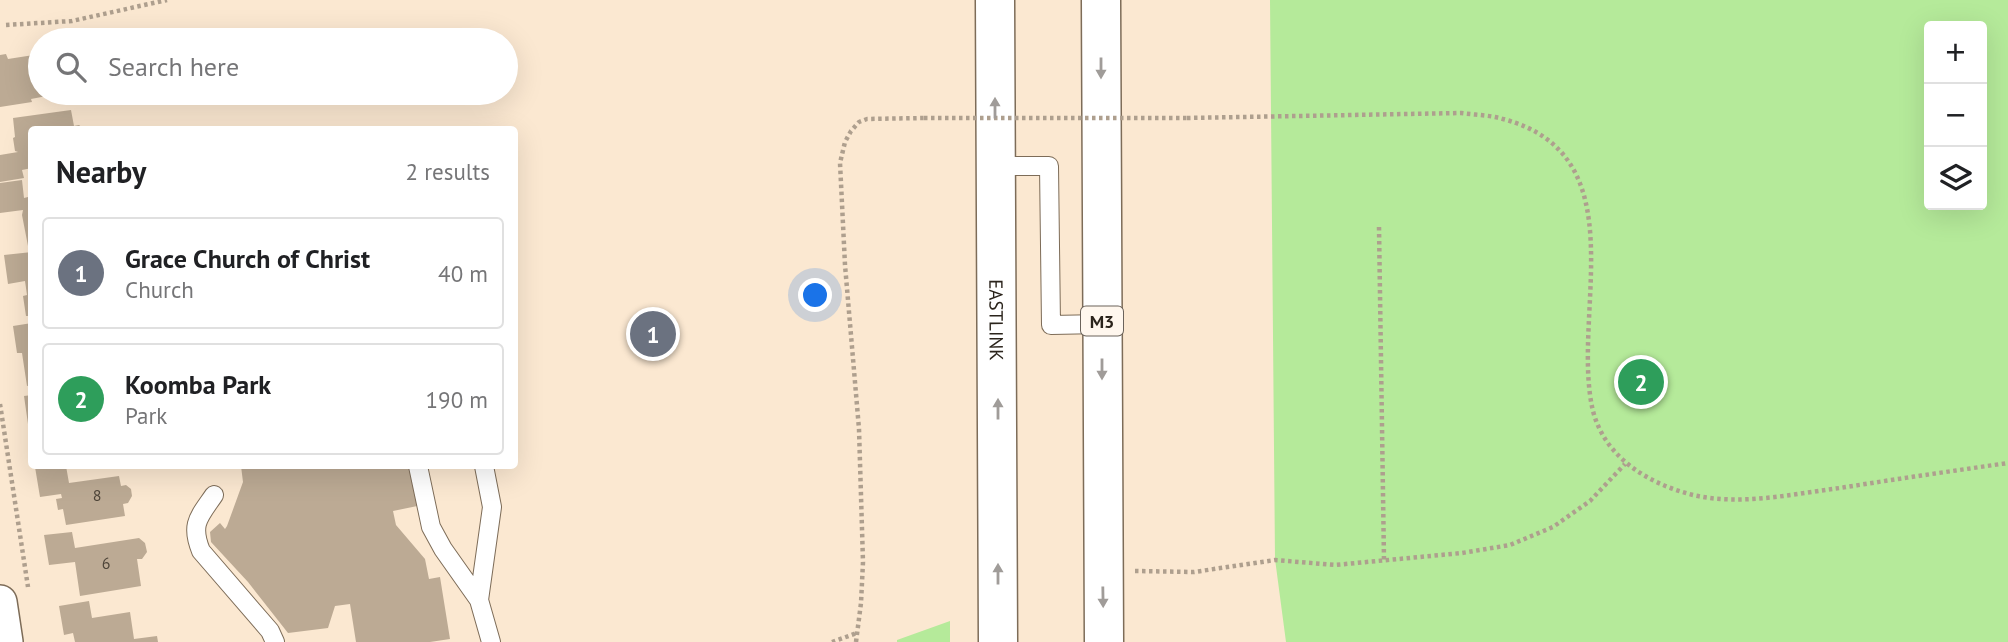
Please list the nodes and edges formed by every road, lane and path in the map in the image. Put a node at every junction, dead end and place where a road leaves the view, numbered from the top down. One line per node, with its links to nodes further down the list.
1 (167, 0): 4 (path)
2 (995, 0): 5 (highway, EASTLINK, one-way to 2)
3 (1101, 0): 7 (highway, M3, one-way to 7)
4 (6, 25)
5 (995, 166): 7 (lane); 24 (highway, EASTLINK, one-way to 5)
6 (1379, 227): 14 (path)
7 (1102, 324): 15 (highway, M3, one-way to 15)
8 (0, 404): 16 (path)
9 (2008, 463): 10 (path)
10 (1625, 464): 14 (path); 18 (path, bridge)
11 (419, 469): 17 (lane)
12 (485, 469): 17 (lane)
13 (214, 495): 20 (lane)
14 (1384, 560): 15 (path)
15 (1102, 570): 25 (highway, M3, one-way to 25)
16 (14, 596): 19 (street)
17 (479, 600): 21 (lane)
18 (857, 633): 22 (path); 23 (path)
19 (6, 642)
20 (275, 642)
21 (491, 642)
22 (832, 642)
23 (856, 642)
24 (998, 642)
25 (1104, 642)

